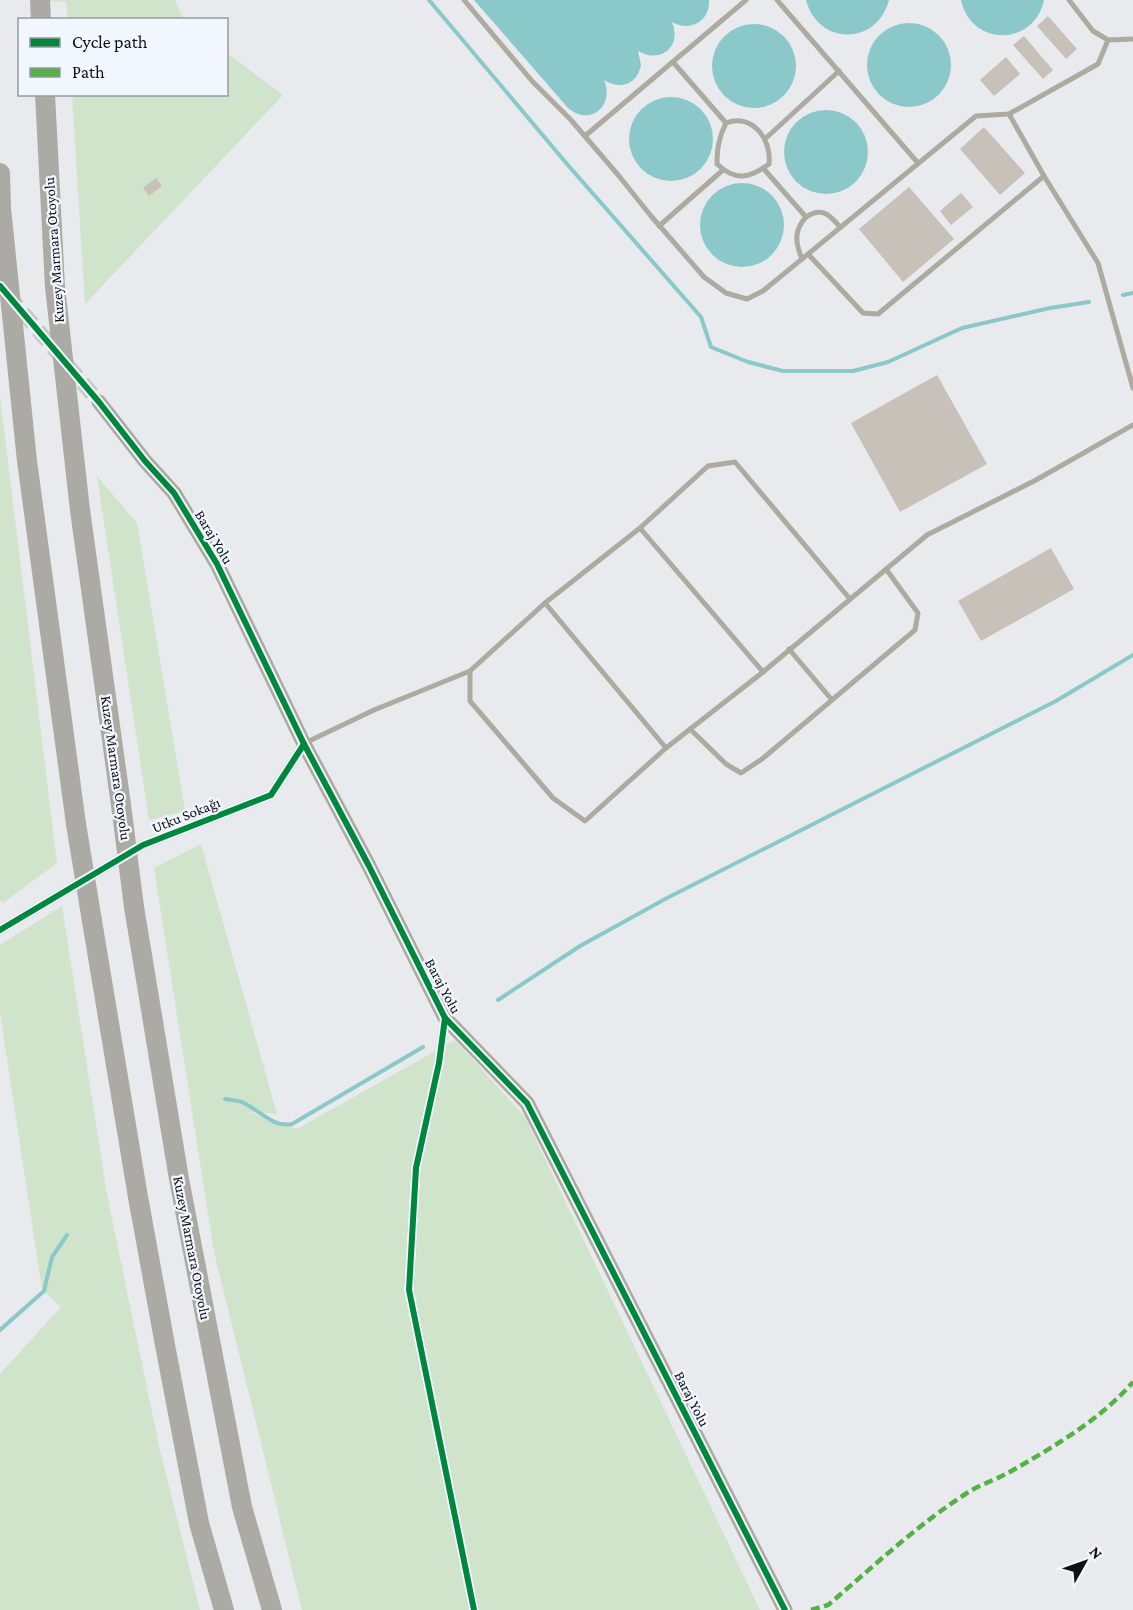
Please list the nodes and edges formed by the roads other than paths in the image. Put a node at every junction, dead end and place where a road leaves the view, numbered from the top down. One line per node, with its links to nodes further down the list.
1 (40, 0): 6 (highway)
2 (464, 0): 14 (lane)
3 (746, 0): 9 (lane)
4 (778, 0): 10 (lane)
5 (1069, 0): 8 (lane)
6 (41, 18)
7 (1133, 39): 8 (lane)
8 (1108, 40): 12 (lane)
9 (673, 62): 13 (lane); 14 (lane)
10 (839, 71): 15 (lane); 16 (lane)
11 (45, 96): 43 (highway, Kuzey Marmara Otoyolu, bridge)
12 (1010, 114): 16 (lane); 20 (lane)
13 (726, 123): 15 (lane); 18 (lane)
14 (585, 136): 22 (lane)
15 (765, 139): 17 (lane)
16 (918, 163): 23 (lane)
17 (764, 168): 18 (lane); 21 (lane)
18 (723, 170): 22 (lane)
19 (0, 172): 42 (highway, bridge)
20 (1044, 176): 24 (lane); 26 (lane)
21 (806, 217): 23 (lane); 25 (lane)
22 (659, 226): 25 (lane)
23 (840, 227): 24 (lane)
24 (808, 254): 25 (lane)
25 (802, 259)
26 (1133, 388)
27 (99, 402): 38 (street, Baraj Yolu)
28 (1133, 425): 30 (lane)
29 (640, 528): 31 (lane); 32 (lane); 35 (lane)
30 (886, 569): 31 (lane); 36 (lane)
31 (850, 599): 33 (lane)
32 (546, 603): 34 (lane); 39 (lane)
33 (789, 650): 35 (lane); 36 (lane)
34 (470, 671): 38 (lane); 39 (lane)
35 (763, 672): 37 (lane)
36 (832, 700): 37 (lane)
37 (690, 729): 39 (lane)
38 (304, 744): 40 (street, Utku Sokağı); 41 (street, Baraj Yolu)
39 (666, 748)
40 (2, 924)
41 (445, 1018): 44 (street); 45 (street, Baraj Yolu)
42 (224, 1610)
43 (272, 1610)
44 (474, 1610)
45 (785, 1610)

